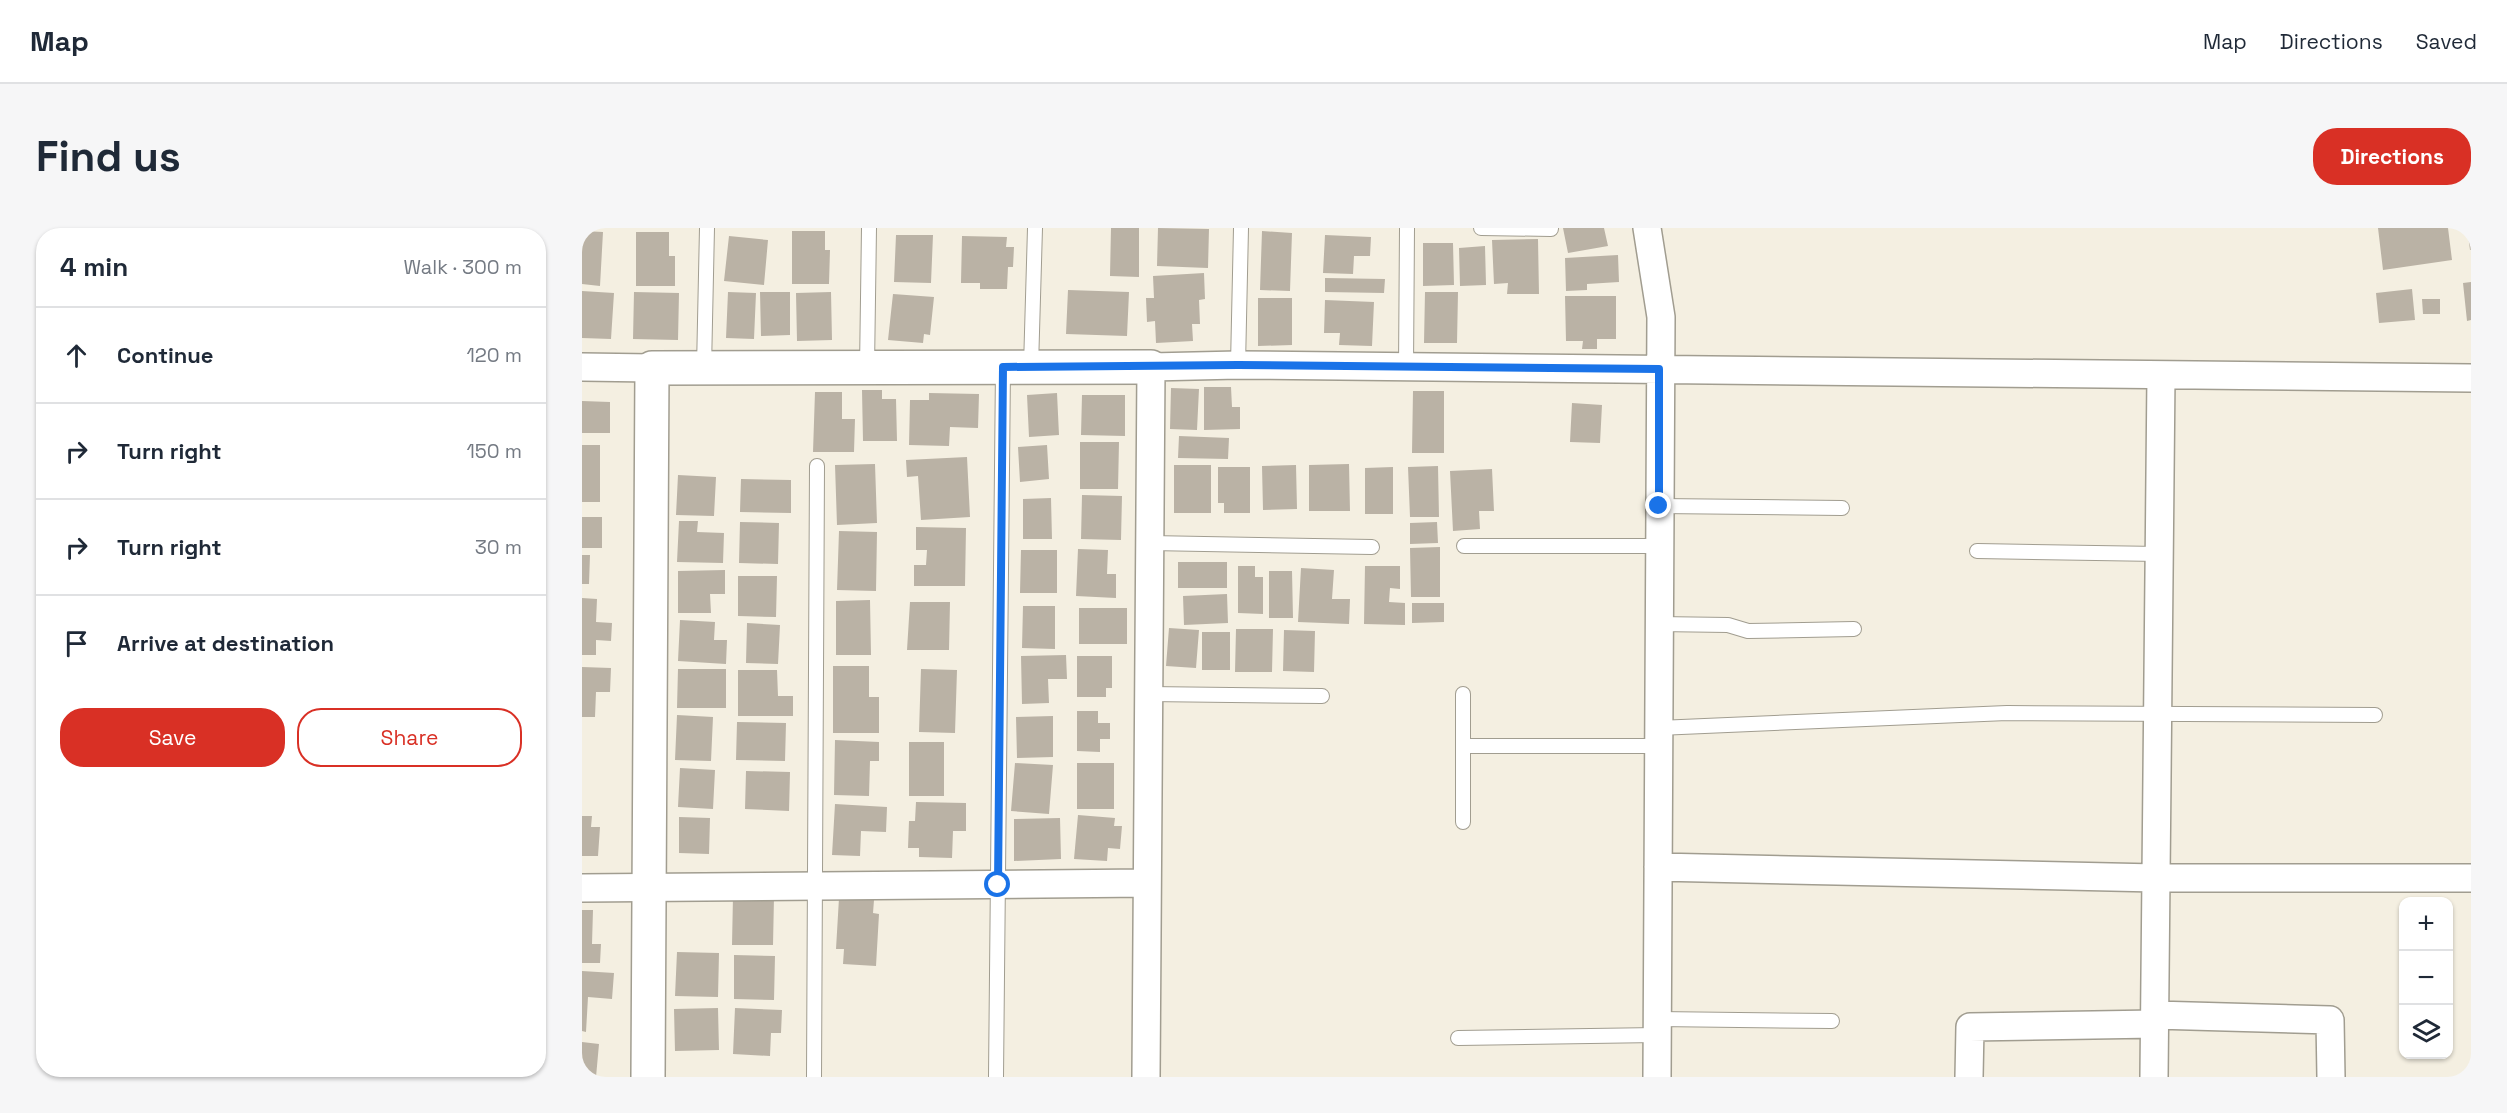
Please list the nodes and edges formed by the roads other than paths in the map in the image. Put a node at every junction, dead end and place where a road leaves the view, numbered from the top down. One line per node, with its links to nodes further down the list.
1 (706, 228): 14 (lane)
2 (869, 228): 15 (lane)
3 (1035, 228): 11 (lane)
4 (1241, 228): 9 (lane)
5 (1407, 228): 16 (lane)
6 (1481, 228): 8 (lane)
7 (1647, 228): 17 (street)
8 (1551, 230)
9 (1238, 365): 12 (street); 16 (street)
10 (582, 367): 13 (street)
11 (1017, 367): 12 (street); 15 (street); 43 (lane)
12 (1151, 367): 23 (street)
13 (652, 368): 14 (street); 46 (street)
14 (704, 368): 15 (street)
15 (867, 368)
16 (1406, 368): 17 (street)
17 (1659, 369): 18 (street); 21 (street)
18 (2161, 375): 19 (street); 28 (street)
19 (2471, 378)
20 (818, 466): 44 (lane)
21 (1659, 506): 22 (lane); 25 (street)
22 (1842, 508)
23 (1150, 543): 26 (lane); 32 (street)
24 (1464, 546): 25 (lane)
25 (1659, 546): 29 (street)
26 (1372, 547)
27 (1977, 551): 28 (lane)
28 (2159, 554): 34 (street)
29 (1658, 624): 30 (lane); 36 (street)
30 (1854, 629)
31 (1463, 693): 37 (lane)
32 (1148, 694): 33 (lane); 42 (street)
33 (1322, 696)
34 (2158, 712): 35 (lane); 36 (lane); 40 (street)
35 (2375, 715)
36 (1658, 737): 37 (lane); 39 (street)
37 (1463, 746): 38 (lane)
38 (1462, 822)
39 (1658, 867): 40 (street); 49 (street)
40 (2156, 878): 41 (street); 47 (street)
41 (2471, 878)
42 (1147, 883): 43 (street); 54 (street)
43 (998, 885): 44 (street); 53 (lane)
44 (815, 886): 46 (street); 52 (lane)
45 (582, 888): 46 (street)
46 (649, 888): 51 (street)
47 (2155, 1020): 56 (street); 57 (street); 58 (street)
48 (1832, 1021): 49 (lane)
49 (1657, 1027): 50 (lane); 55 (street)
50 (1458, 1038)
51 (648, 1077)
52 (814, 1077)
53 (996, 1077)
54 (1146, 1077)
55 (1657, 1077)
56 (1969, 1077)
57 (2154, 1077)
58 (2331, 1077)

